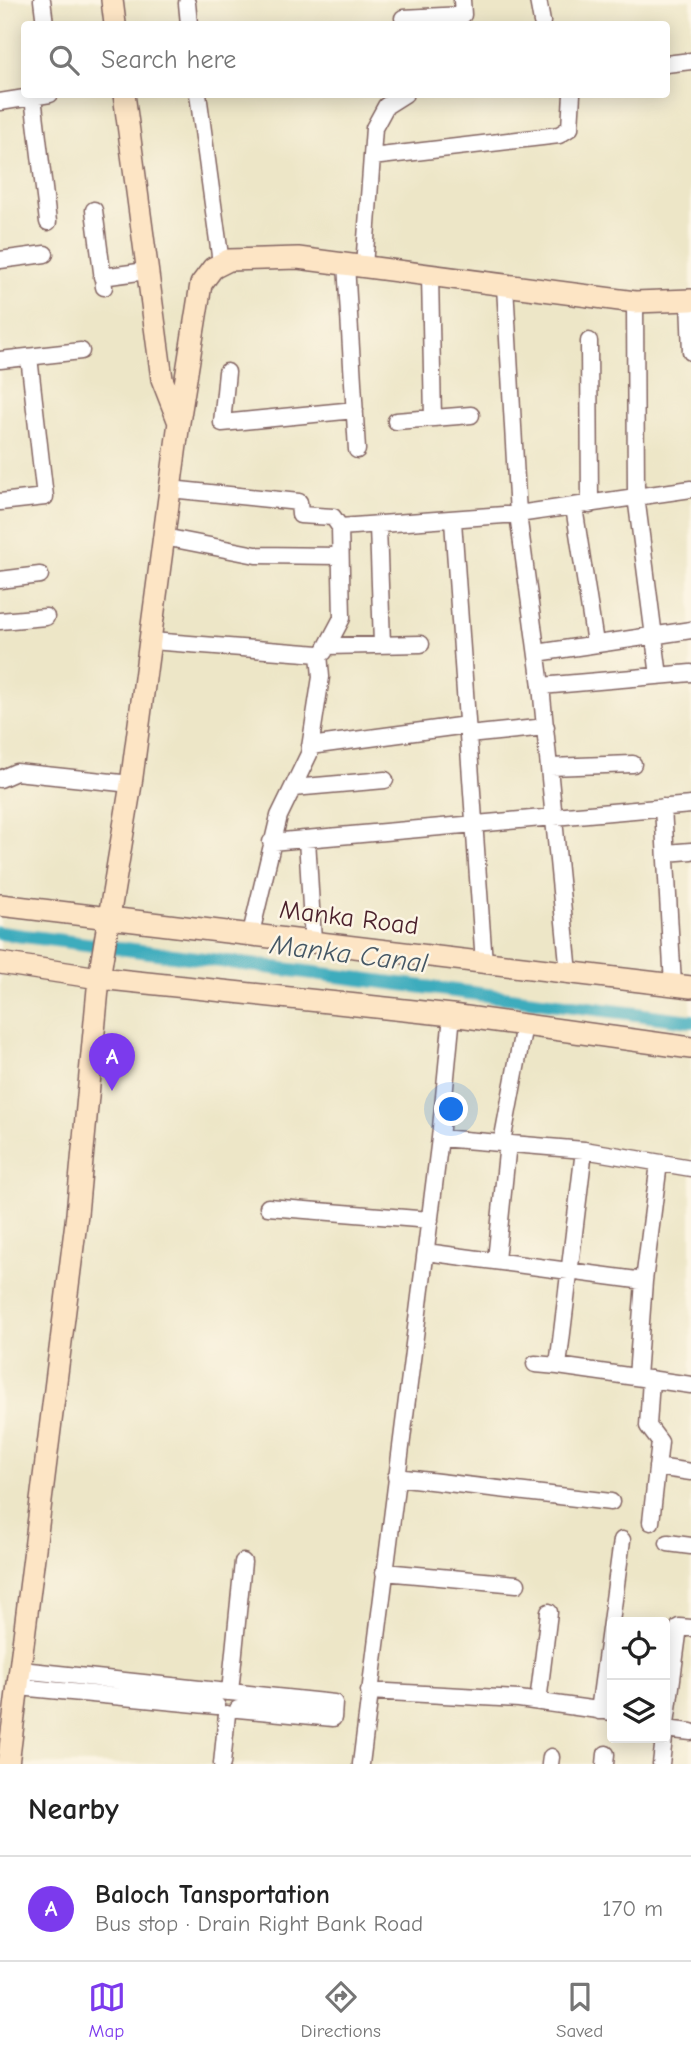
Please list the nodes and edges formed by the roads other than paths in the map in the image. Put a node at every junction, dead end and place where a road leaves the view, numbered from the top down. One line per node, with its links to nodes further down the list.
1 (42, 0): 7 (street)
2 (112, 0): 8 (main road)
3 (462, 0): 6 (street)
4 (538, 0): 10 (street)
5 (187, 3): 9 (street)
6 (403, 18)
7 (45, 21)
8 (115, 21)
9 (189, 21)
10 (542, 21)
11 (691, 61): 12 (street)
12 (670, 64)
13 (26, 98): 19 (street)
14 (33, 98): 22 (street)
15 (124, 98): 27 (main road)
16 (199, 98): 25 (street)
17 (398, 98): 20 (street)
18 (572, 98): 20 (street)
19 (0, 102)
20 (372, 158): 26 (street)
21 (94, 210): 27 (street)
22 (48, 222)
23 (45, 254): 24 (street)
24 (0, 260)
25 (221, 264): 26 (main road); 42 (main road)
26 (355, 266): 28 (main road); 38 (street)
27 (146, 271): 42 (main road)
28 (430, 276): 29 (main road); 40 (street)
29 (505, 286): 31 (main road); 49 (street)
30 (690, 301): 31 (main road); 34 (street)
31 (635, 303): 46 (street)
32 (589, 341): 48 (street)
33 (81, 351): 35 (street)
34 (691, 352)
35 (29, 357): 36 (street); 47 (street)
36 (0, 360)
37 (226, 372): 38 (street)
38 (355, 410): 43 (street)
39 (471, 415): 40 (street)
40 (433, 418): 41 (street)
41 (396, 421)
42 (179, 422): 44 (main road)
43 (357, 450)
44 (170, 489): 52 (street); 53 (main road)
45 (691, 489): 46 (street)
46 (636, 496): 48 (street); 60 (street)
47 (0, 502)
48 (582, 506): 49 (street); 62 (street)
49 (518, 514): 50 (street); 66 (street)
50 (453, 521): 51 (street); 71 (street)
51 (378, 526): 52 (street); 63 (street)
52 (340, 527): 54 (street)
53 (164, 537): 54 (street); 61 (main road)
54 (339, 555): 65 (street)
55 (40, 575): 56 (street)
56 (0, 580)
57 (46, 617): 58 (street)
58 (0, 621)
59 (691, 630): 60 (street)
60 (652, 635): 62 (street); 68 (street)
61 (151, 641): 65 (street); 77 (main road)
62 (595, 643): 66 (street)
63 (382, 644): 64 (street); 65 (street)
64 (421, 644)
65 (323, 650): 72 (street)
66 (537, 653): 69 (street)
67 (691, 673): 68 (street)
68 (659, 676): 69 (street)
69 (541, 686): 70 (street)
70 (546, 727): 71 (street); 74 (street)
71 (468, 730): 72 (street); 82 (street)
72 (310, 746): 78 (street)
73 (634, 764): 74 (street)
74 (550, 767): 81 (street)
75 (0, 779): 77 (street)
76 (385, 780): 78 (street)
77 (131, 784): 88 (main road)
78 (293, 788): 84 (street)
79 (691, 805): 80 (street)
80 (663, 807): 81 (street); 86 (street)
81 (555, 816): 82 (street); 94 (street)
82 (475, 824): 83 (street); 92 (street)
83 (307, 839): 84 (street); 90 (street)
84 (271, 842): 89 (street)
85 (691, 851): 86 (street)
86 (666, 853): 95 (street)
87 (0, 905): 88 (main road, Manka Road)
88 (107, 928): 89 (main road, Manka Road); 93 (main road)
89 (251, 933): 90 (main road, Manka Road)
90 (313, 941): 92 (main road, Manka Road)
91 (0, 963): 93 (main road)
92 (484, 963): 94 (main road, Manka Road)
93 (101, 968): 96 (main road); 127 (main road)
94 (569, 973): 95 (main road, Manka Road)
95 (682, 986)
96 (453, 1015): 97 (main road); 99 (street)
97 (524, 1025): 98 (main road); 100 (street)
98 (691, 1048)
99 (440, 1138): 100 (street); 105 (street)
100 (505, 1143): 101 (street); 107 (street)
101 (584, 1150): 102 (street); 108 (street)
102 (659, 1163): 103 (street); 109 (street)
103 (691, 1168)
104 (268, 1207): 105 (street)
105 (430, 1220): 106 (street)
106 (426, 1252): 107 (street); 116 (street)
107 (496, 1260): 108 (street)
108 (570, 1272): 109 (street); 111 (street)
109 (644, 1281): 112 (street)
110 (535, 1364): 111 (street)
111 (558, 1366): 112 (street)
112 (644, 1378): 113 (street); 114 (street)
113 (691, 1385)
114 (657, 1467): 115 (street); 118 (street)
115 (691, 1472)
116 (396, 1477): 117 (street); 123 (street)
117 (611, 1502)
118 (651, 1522)
119 (622, 1540): 133 (street)
120 (668, 1543): 121 (street)
121 (691, 1546)
122 (243, 1562): 129 (street)
123 (384, 1572): 124 (street); 128 (street)
124 (517, 1584)
125 (549, 1612): 131 (street)
126 (691, 1628): 130 (street)
127 (20, 1678): 129 (street); 132 (street); 137 (main road)
128 (369, 1690): 131 (street); 139 (street)
129 (229, 1692): 132 (street); 132 (street)
130 (670, 1693)
131 (538, 1702): 133 (street)
132 (227, 1710): 138 (street)
133 (606, 1711)
134 (670, 1730): 135 (street)
135 (691, 1732)
136 (663, 1743): 140 (street)
137 (8, 1764)
138 (222, 1764)
139 (361, 1764)
140 (661, 1764)

